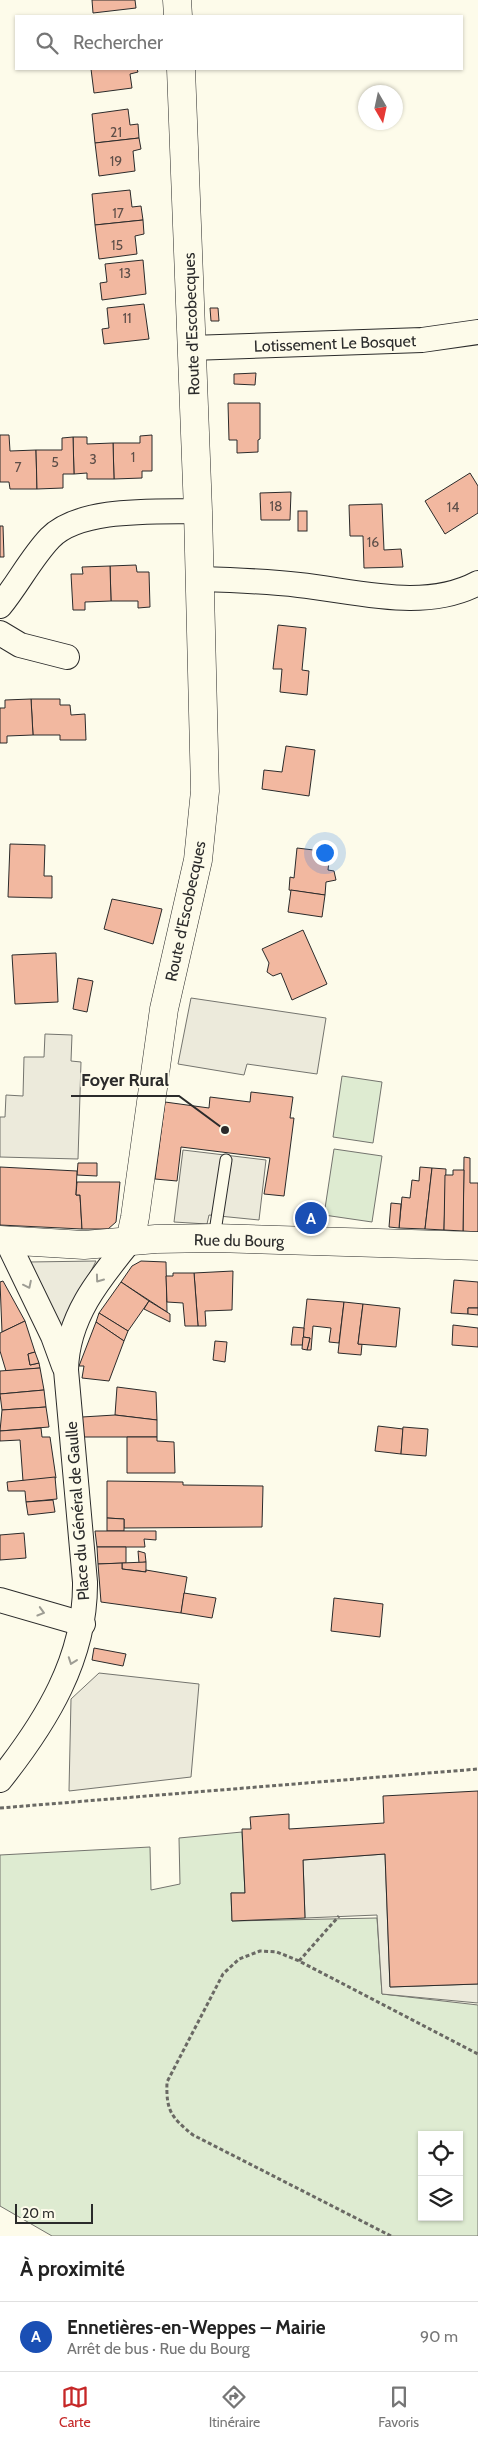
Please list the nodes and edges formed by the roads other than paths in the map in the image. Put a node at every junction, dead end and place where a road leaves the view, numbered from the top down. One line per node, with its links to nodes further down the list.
1 (176, 0): 2 (street)
2 (178, 15)
3 (181, 70): 5 (street, Route d'Escobecques)
4 (478, 332): 5 (street, Lotissement Le Bosquet)
5 (191, 348): 6 (street, Route d'Escobecques)
6 (198, 511): 7 (street, Route d'Escobecques); 9 (street)
7 (200, 578): 8 (street); 15 (street, Route d'Escobecques)
8 (478, 582)
9 (0, 606)
10 (0, 633): 11 (street)
11 (67, 656)
12 (226, 1160): 13 (lane)
13 (214, 1238): 15 (street, Rue du Bourg); 16 (street, Rue du Bourg)
14 (4, 1241): 15 (street, Rue du Bourg); 17 (street, Place du Général de Gaulle, one-way to 17)
15 (130, 1241): 17 (street, Place du Général de Gaulle, one-way to 17)
16 (478, 1246)
17 (66, 1370): 19 (street, Place du Général de Gaulle)
18 (0, 1600): 19 (street, one-way to 19)
19 (82, 1624): 20 (street, Place du Général de Gaulle, one-way to 20)
20 (9, 1755): 21 (street, Place du Général de Gaulle)
21 (0, 1780)

